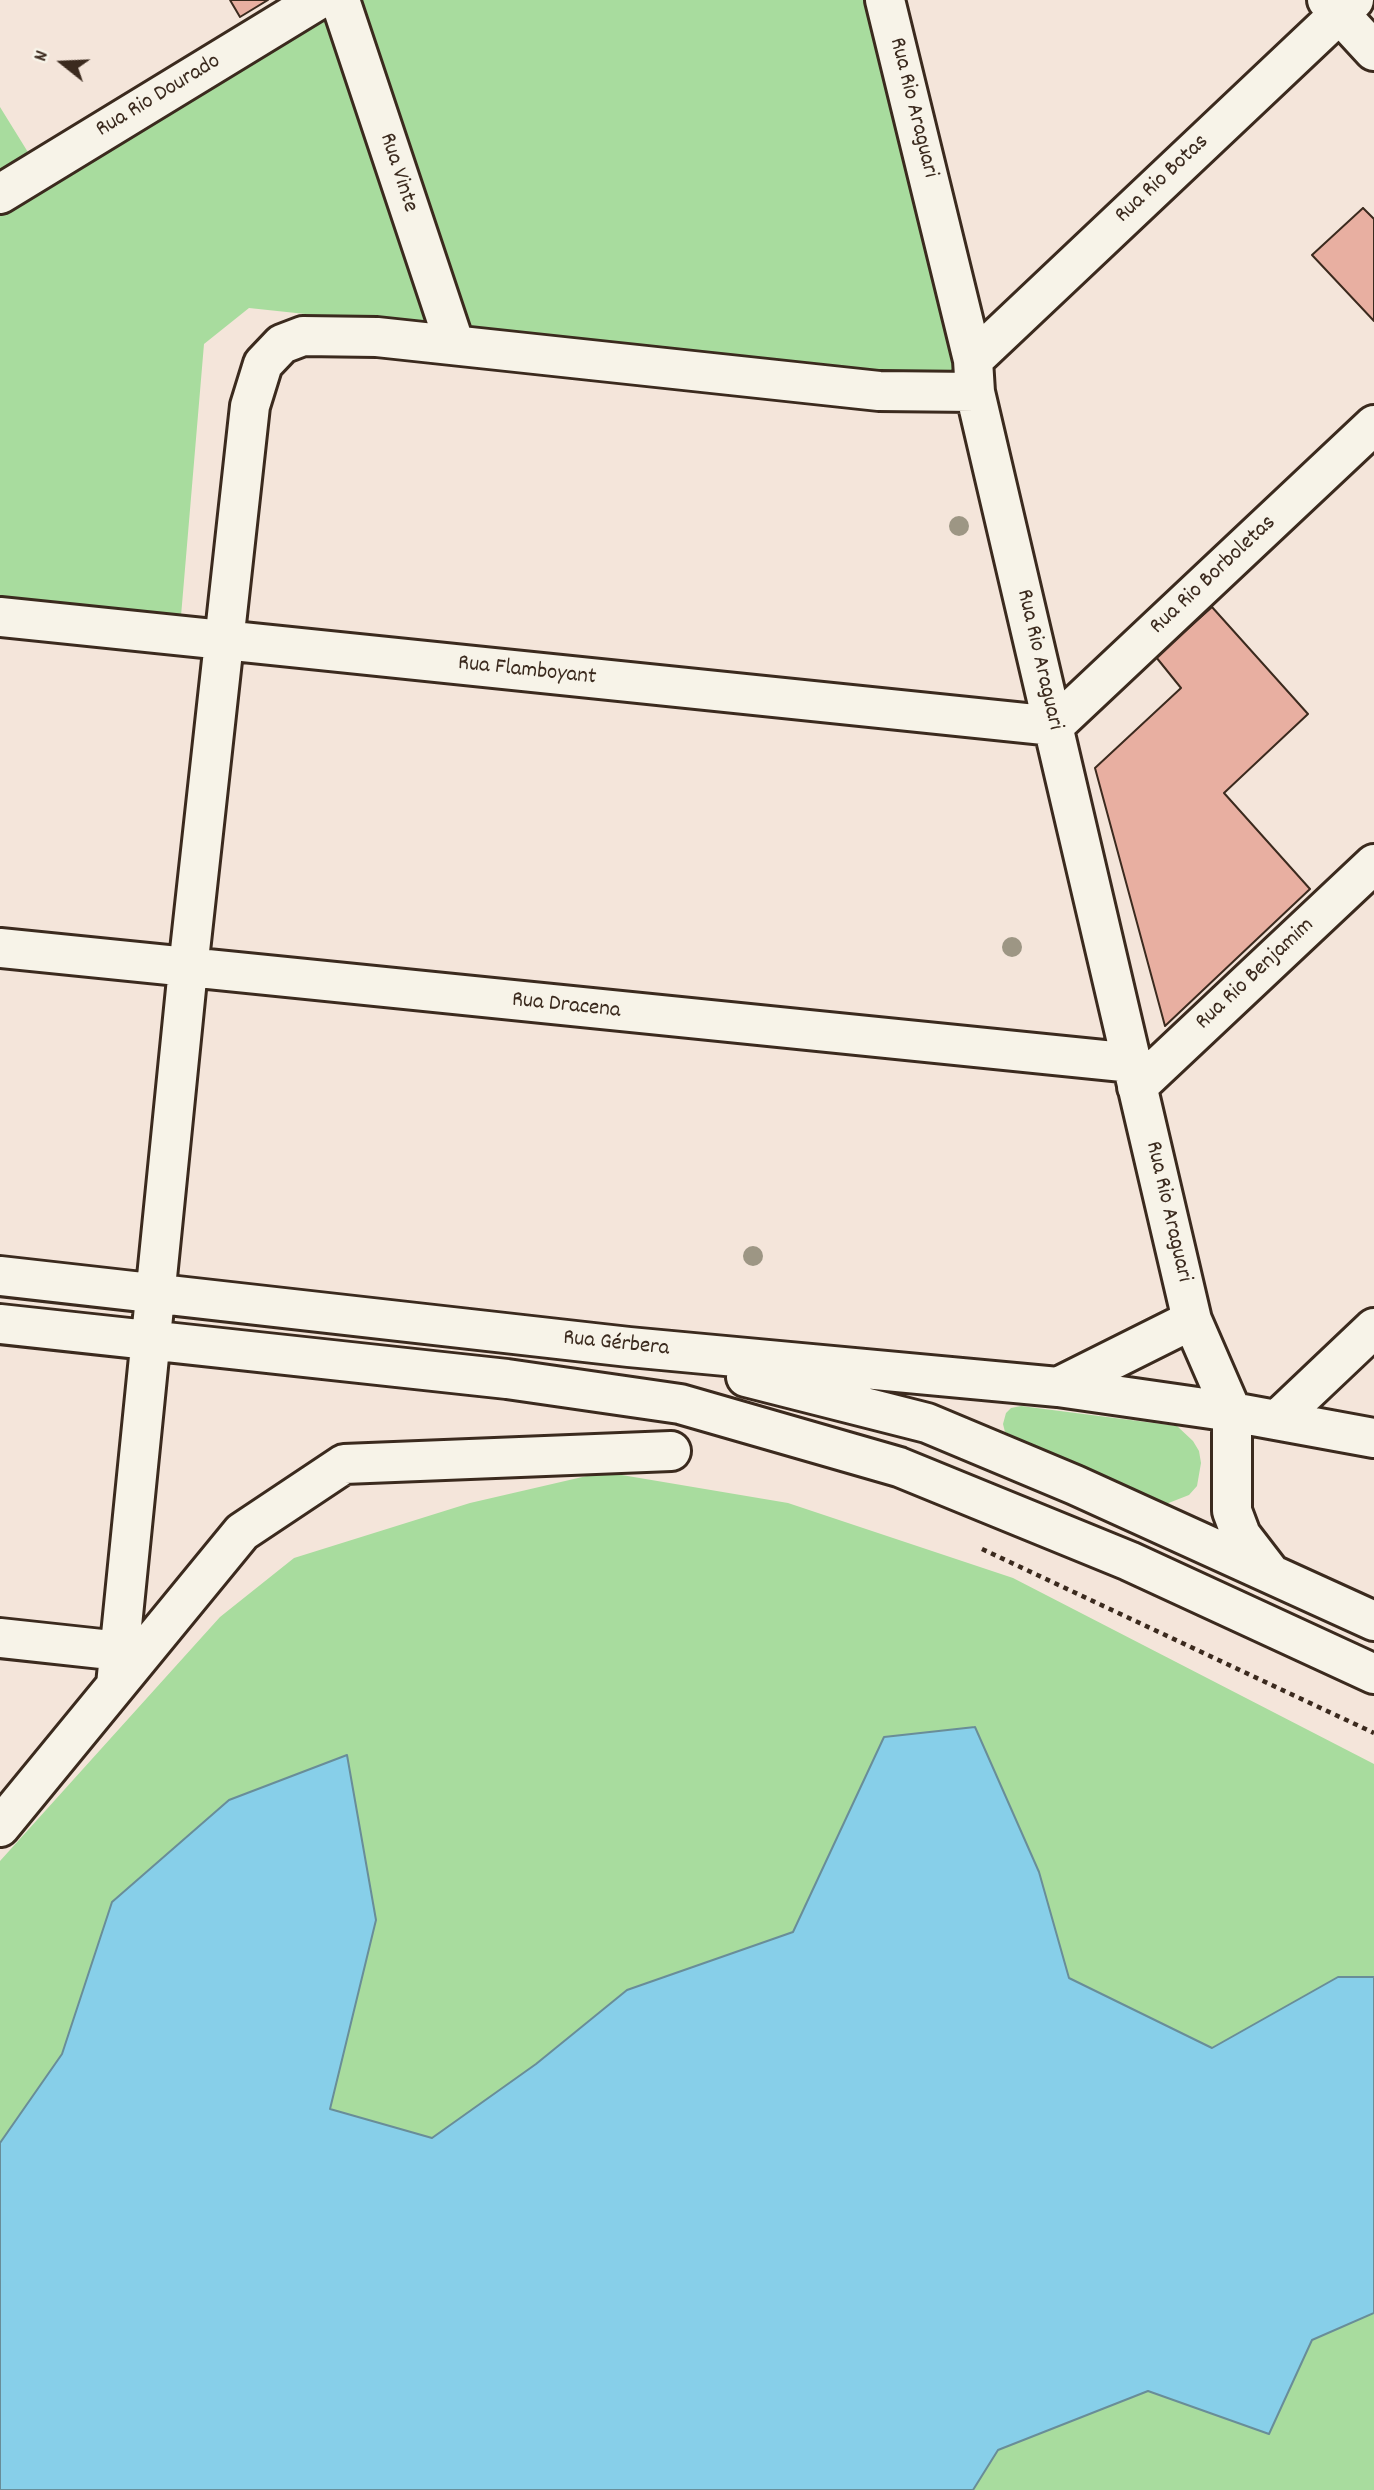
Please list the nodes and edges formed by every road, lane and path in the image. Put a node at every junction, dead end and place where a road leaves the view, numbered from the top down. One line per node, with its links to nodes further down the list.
1 (318, 0): 6 (street, Rua Rio Dourado)
2 (340, 0): 7 (street, Rua Vinte)
3 (885, 0): 8 (street, Rua Rio Araguari)
4 (1340, 5): 5 (street); 8 (street, Rua Rio Botas)
5 (1374, 51)
6 (0, 194)
7 (455, 345): 8 (street); 11 (street)
8 (974, 377): 12 (street, Rua Rio Araguari)
9 (1374, 425): 12 (street, Rua Rio Borboletas)
10 (0, 617): 11 (street, Rua Flamboyant)
11 (224, 640): 12 (street, Rua Flamboyant); 15 (street)
12 (1054, 726): 16 (street, Rua Rio Araguari)
13 (1374, 864): 16 (street, Rua Rio Benjamim)
14 (0, 948): 15 (street, Rua Dracena)
15 (188, 969): 16 (street, Rua Dracena); 18 (street)
16 (1135, 1075): 19 (street, Rua Rio Araguari)
17 (0, 1276): 18 (street, Rua Gérbera)
18 (157, 1294): 22 (street); 23 (street, Rua Gérbera)
19 (1192, 1320): 24 (street); 25 (street, Rua Rio Araguari)
20 (0, 1324): 22 (street)
21 (1374, 1328): 26 (street)
22 (152, 1341): 33 (street); 34 (street)
23 (629, 1347): 24 (street, Rua Gérbera); 30 (street)
24 (1058, 1387): 25 (street, Rua Gérbera)
25 (1232, 1412): 26 (street, Rua Gérbera); 30 (street)
26 (1277, 1420): 27 (street, Rua Gérbera)
27 (1374, 1438)
28 (671, 1451): 33 (street)
29 (970, 1544): 35 (path)
30 (1271, 1574): 31 (street)
31 (1374, 1621)
32 (0, 1638): 33 (street)
33 (118, 1668): 36 (street)
34 (1374, 1674)
35 (1374, 1733)
36 (0, 1827)

